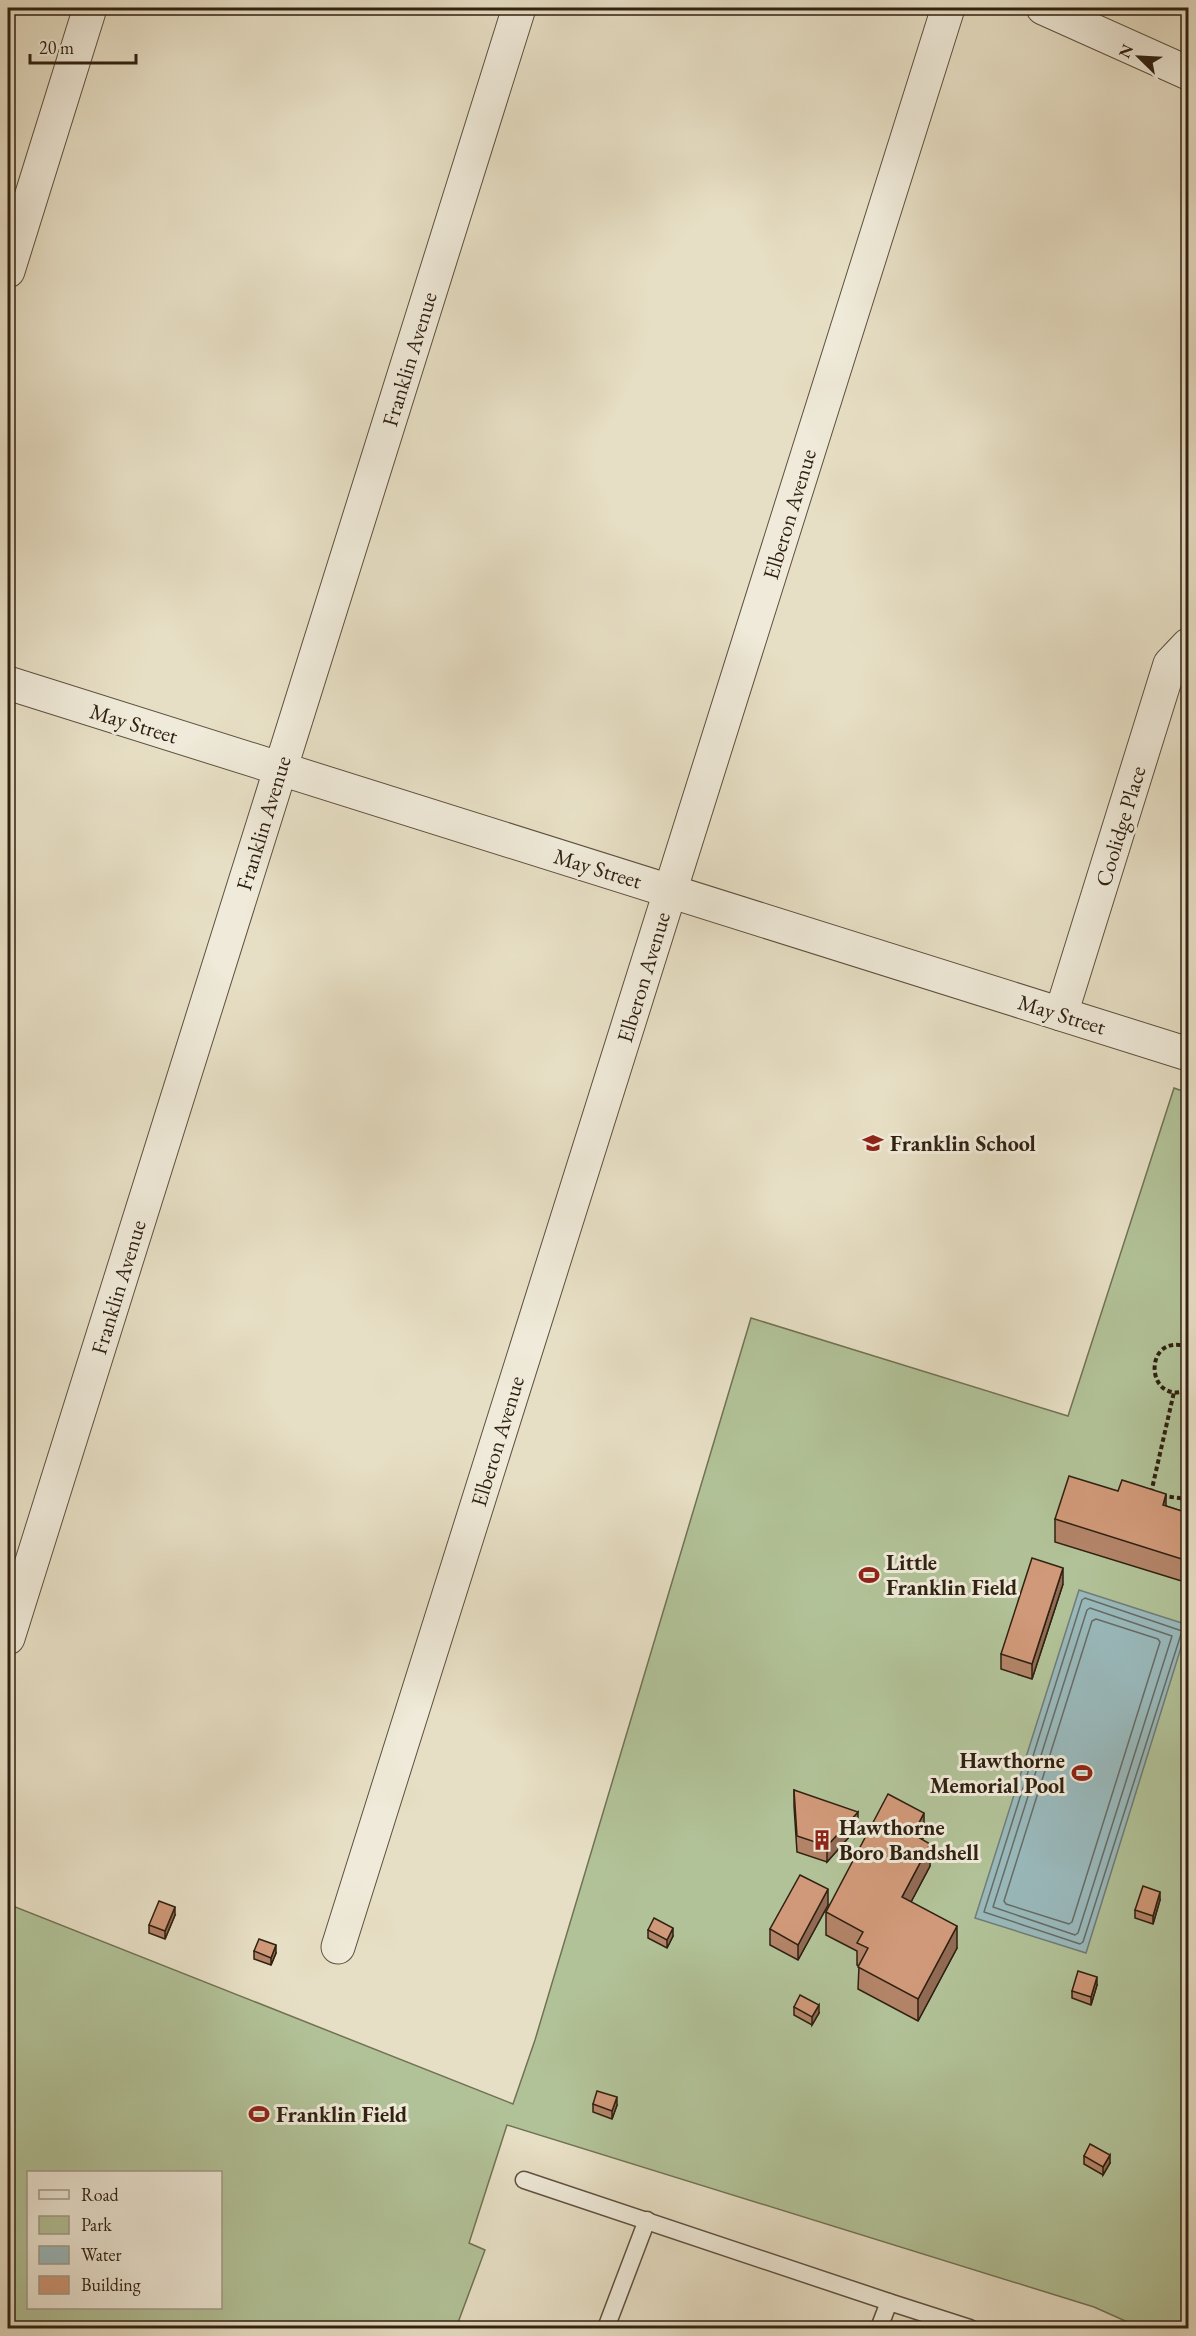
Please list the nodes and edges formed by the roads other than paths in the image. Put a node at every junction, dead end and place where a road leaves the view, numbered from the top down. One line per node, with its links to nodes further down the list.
1 (90, 8): 6 (street)
2 (519, 8): 9 (street, Franklin Avenue)
3 (948, 8): 10 (street, Elberon Avenue)
4 (1042, 8): 5 (street)
5 (1188, 73)
6 (8, 272)
7 (1188, 645): 11 (street, Coolidge Place)
8 (8, 683): 9 (street, May Street)
9 (280, 769): 10 (street, May Street); 13 (street, Franklin Avenue)
10 (670, 891): 11 (street, May Street); 14 (street, Elberon Avenue)
11 (1061, 1014): 12 (street, May Street)
12 (1188, 1054)
13 (8, 1638)
14 (338, 1947)
15 (524, 2180): 16 (lane)
16 (647, 2220): 17 (lane); 18 (lane)
17 (889, 2302): 19 (lane); 20 (lane)
18 (606, 2328)
19 (879, 2328)
20 (970, 2328)

